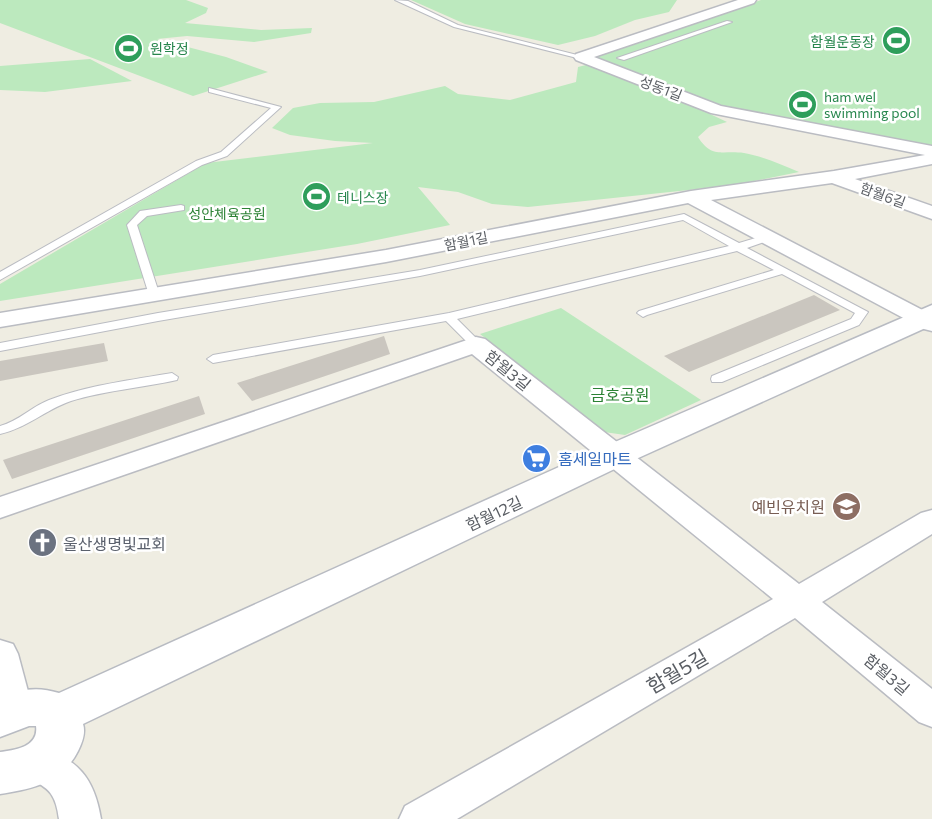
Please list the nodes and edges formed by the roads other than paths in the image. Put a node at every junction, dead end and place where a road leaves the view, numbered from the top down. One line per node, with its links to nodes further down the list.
1 (398, 0): 6 (lane, 성동1길)
2 (750, 0): 4 (street)
3 (729, 22): 5 (lane)
4 (651, 33): 5 (lane); 6 (street)
5 (674, 40): 7 (lane)
6 (580, 57): 9 (street, 성동1길)
7 (621, 58)
8 (212, 90): 18 (lane)
9 (932, 151)
10 (932, 159): 11 (street, 함월1길)
11 (834, 177): 12 (street, 함월1길); 14 (street, 함월6길)
12 (691, 197): 15 (street); 19 (street, 함월1길)
13 (180, 208): 19 (lane)
14 (932, 213)
15 (766, 238): 16 (lane); 22 (street)
16 (738, 247): 17 (lane); 21 (lane); 25 (lane)
17 (782, 272): 20 (lane); 28 (lane)
18 (0, 277)
19 (154, 296): 23 (street, 함월1길)
20 (643, 313)
21 (449, 317): 24 (lane); 26 (lane)
22 (929, 319): 30 (street, 함월12길)
23 (0, 320)
24 (476, 344): 30 (street, 함월3길); 31 (street, 함월3길)
25 (0, 347)
26 (213, 359)
27 (172, 376): 29 (lane)
28 (717, 379)
29 (0, 430)
30 (613, 456): 33 (street, 함월3길); 36 (street, 함월12길)
31 (0, 508)
32 (932, 520): 33 (street, 함월5길)
33 (799, 600): 35 (street, 함월3길); 39 (street, 함월5길)
34 (0, 654): 36 (street)
35 (932, 711)
36 (24, 714): 37 (street)
37 (20, 768): 38 (street)
38 (80, 819)
39 (420, 819)

